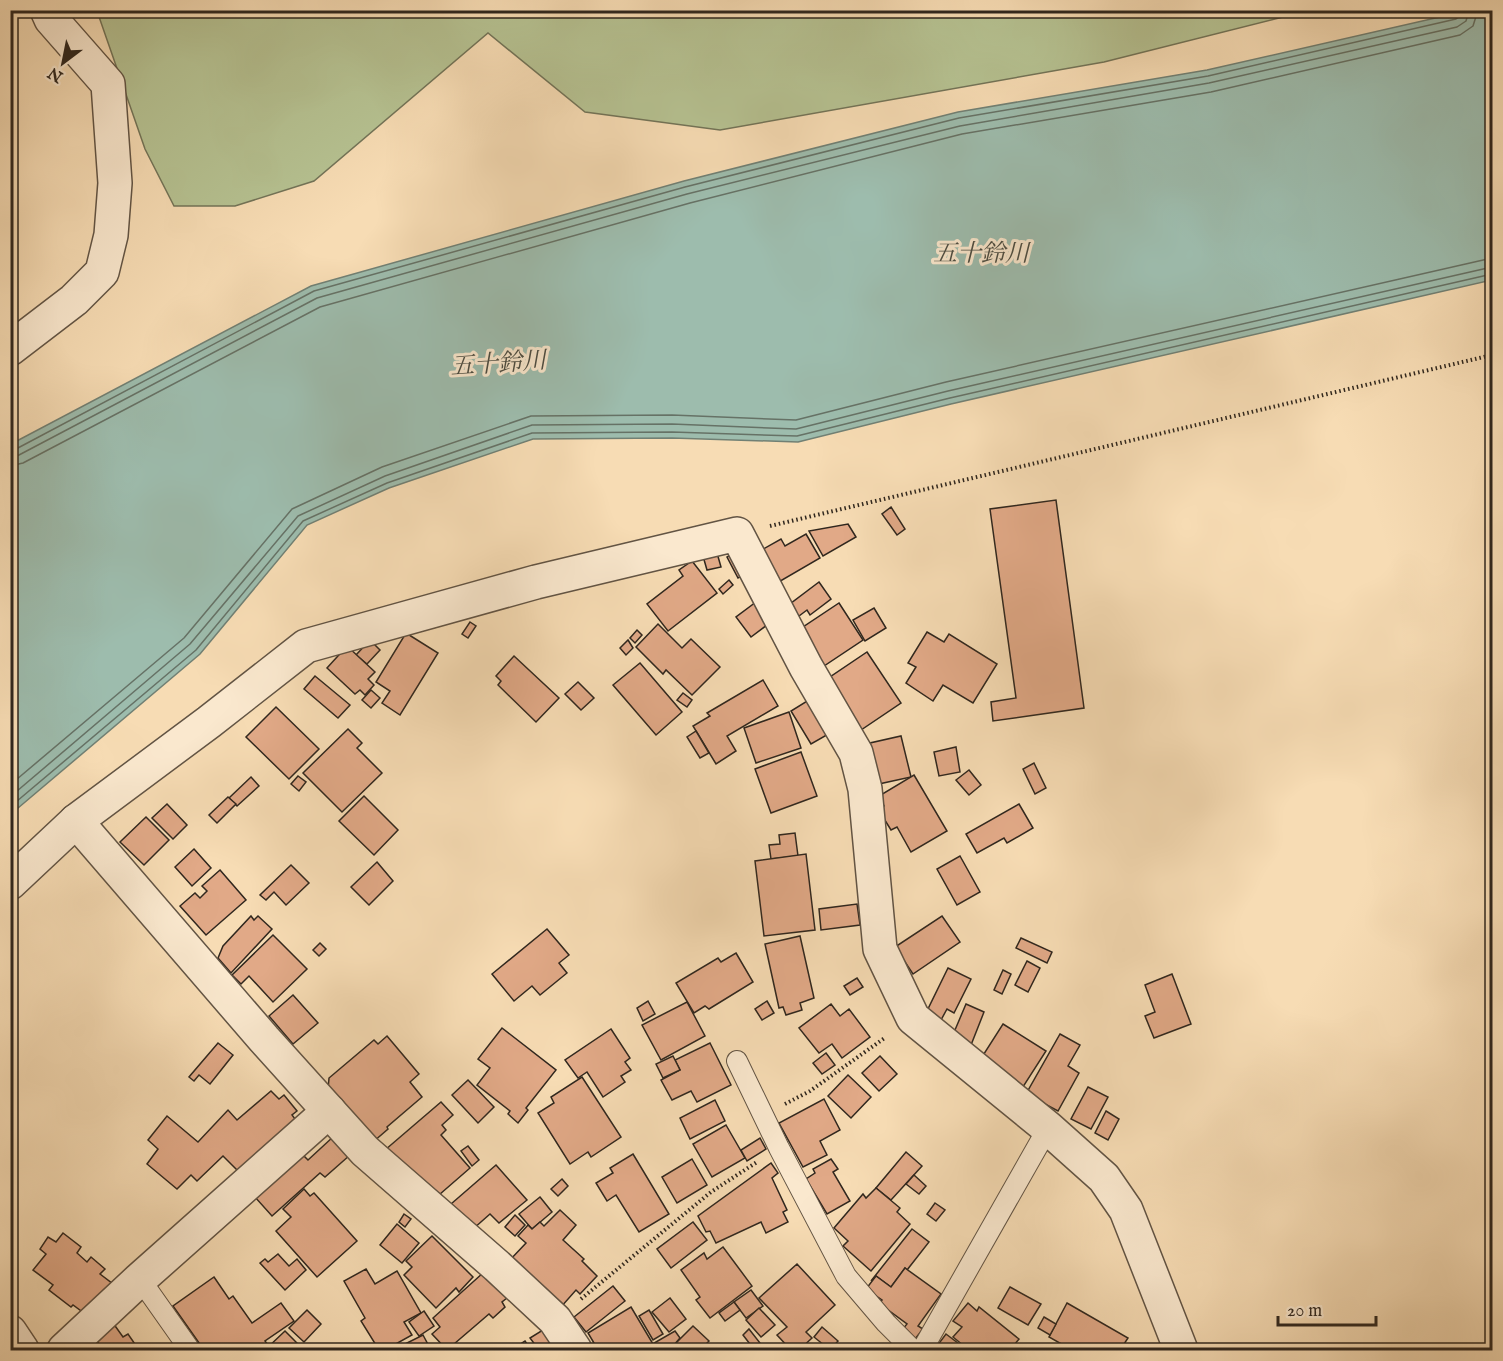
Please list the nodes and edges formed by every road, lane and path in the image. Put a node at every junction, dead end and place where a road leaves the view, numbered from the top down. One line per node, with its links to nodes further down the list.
1 (47, 10): 2 (street)
2 (10, 349)
3 (1492, 356): 4 (path)
4 (737, 534): 5 (street); 7 (street)
5 (76, 821): 6 (street); 9 (street)
6 (10, 883)
7 (913, 1018): 10 (path); 11 (street)
8 (737, 1061): 10 (lane)
9 (329, 1111): 13 (street); 14 (street)
10 (764, 1116): 12 (lane)
11 (1048, 1128): 21 (lane); 22 (street)
12 (778, 1148): 14 (path); 20 (lane)
13 (140, 1279): 17 (street); 18 (lane)
14 (555, 1320): 19 (street)
15 (10, 1332): 16 (street)
16 (22, 1350)
17 (64, 1350)
18 (190, 1350)
19 (575, 1350)
20 (913, 1350)
21 (922, 1350)
22 (1181, 1350)

